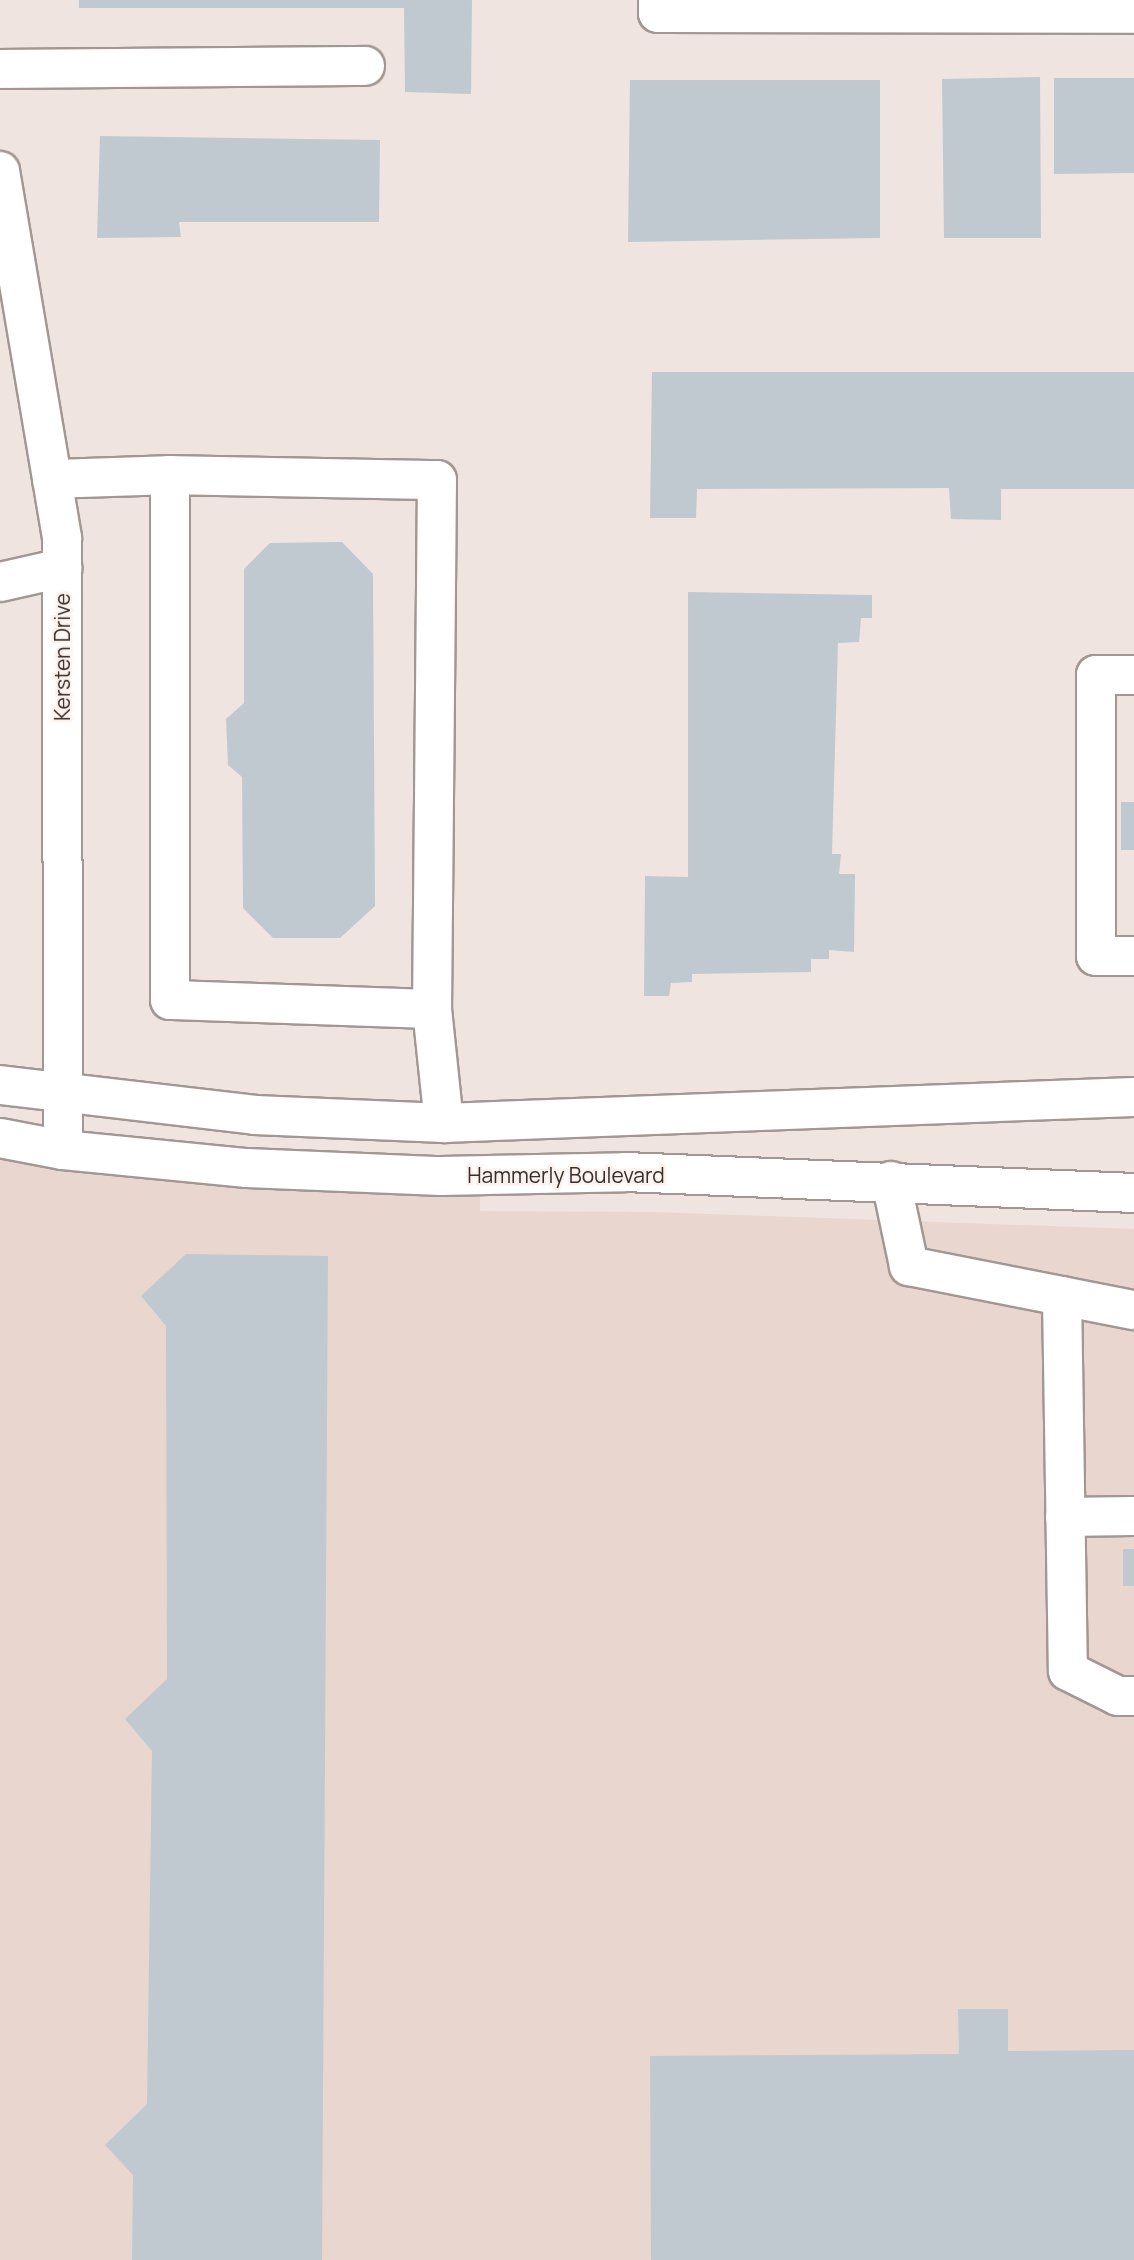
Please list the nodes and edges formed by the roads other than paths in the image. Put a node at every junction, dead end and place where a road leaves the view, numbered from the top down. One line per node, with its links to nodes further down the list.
1 (658, 0): 2 (main road)
2 (1134, 14)
3 (366, 66): 4 (main road)
4 (0, 69)
5 (0, 171): 7 (main road, Kersten Drive)
6 (170, 475): 7 (main road); 12 (main road); 12 (main road)
7 (52, 479): 8 (main road, Kersten Drive)
8 (62, 568): 9 (main road); 14 (main road, Kersten Drive)
9 (0, 582)
10 (1134, 675): 11 (main road)
11 (1134, 956)
12 (432, 1009): 16 (main road)
13 (0, 1085): 14 (main road)
14 (63, 1094): 16 (main road); 18 (main road, Kersten Drive)
15 (1134, 1097): 16 (main road)
16 (444, 1123)
17 (0, 1138): 18 (main road, Hammerly Boulevard)
18 (63, 1150): 19 (main road, Hammerly Boulevard)
19 (891, 1181): 20 (main road, Hammerly Boulevard); 21 (main road)
20 (1134, 1193)
21 (1062, 1296): 22 (main road); 24 (main road)
22 (1134, 1310)
23 (1134, 1516): 24 (main road)
24 (1065, 1517): 25 (main road)
25 (1134, 1696)

